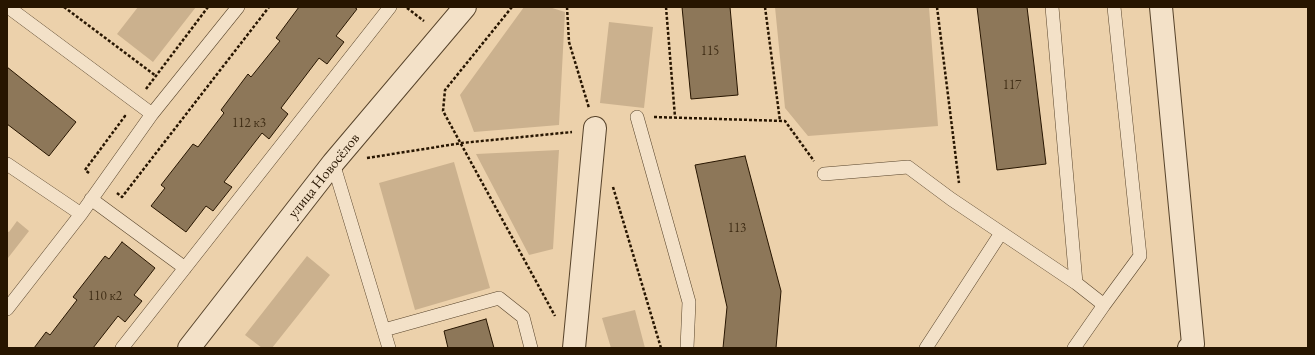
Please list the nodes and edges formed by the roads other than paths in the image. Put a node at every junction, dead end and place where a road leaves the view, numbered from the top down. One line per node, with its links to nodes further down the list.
1 (8, 7): 8 (lane)
2 (238, 7): 8 (lane)
3 (390, 7): 17 (lane)
4 (465, 7): 11 (street, улица Новосёлов)
5 (1052, 7): 18 (lane)
6 (1114, 7): 19 (lane)
7 (1161, 7): 30 (street)
8 (152, 114): 14 (lane)
9 (637, 117): 27 (lane)
10 (595, 128): 26 (street)
11 (333, 163): 21 (lane); 23 (street, улица Новосёлов)
12 (7, 164): 15 (lane)
13 (824, 174): 16 (lane)
14 (92, 199): 15 (lane); 17 (lane)
15 (80, 214): 20 (lane)
16 (1001, 232): 18 (lane); 28 (lane)
17 (185, 268): 22 (lane)
18 (1076, 283): 19 (lane)
19 (1104, 305): 29 (lane)
20 (7, 309)
21 (384, 330): 24 (lane); 25 (lane)
22 (122, 348)
23 (189, 348)
24 (388, 348)
25 (531, 348)
26 (574, 348)
27 (687, 348)
28 (926, 348)
29 (1074, 348)
30 (1189, 348)

